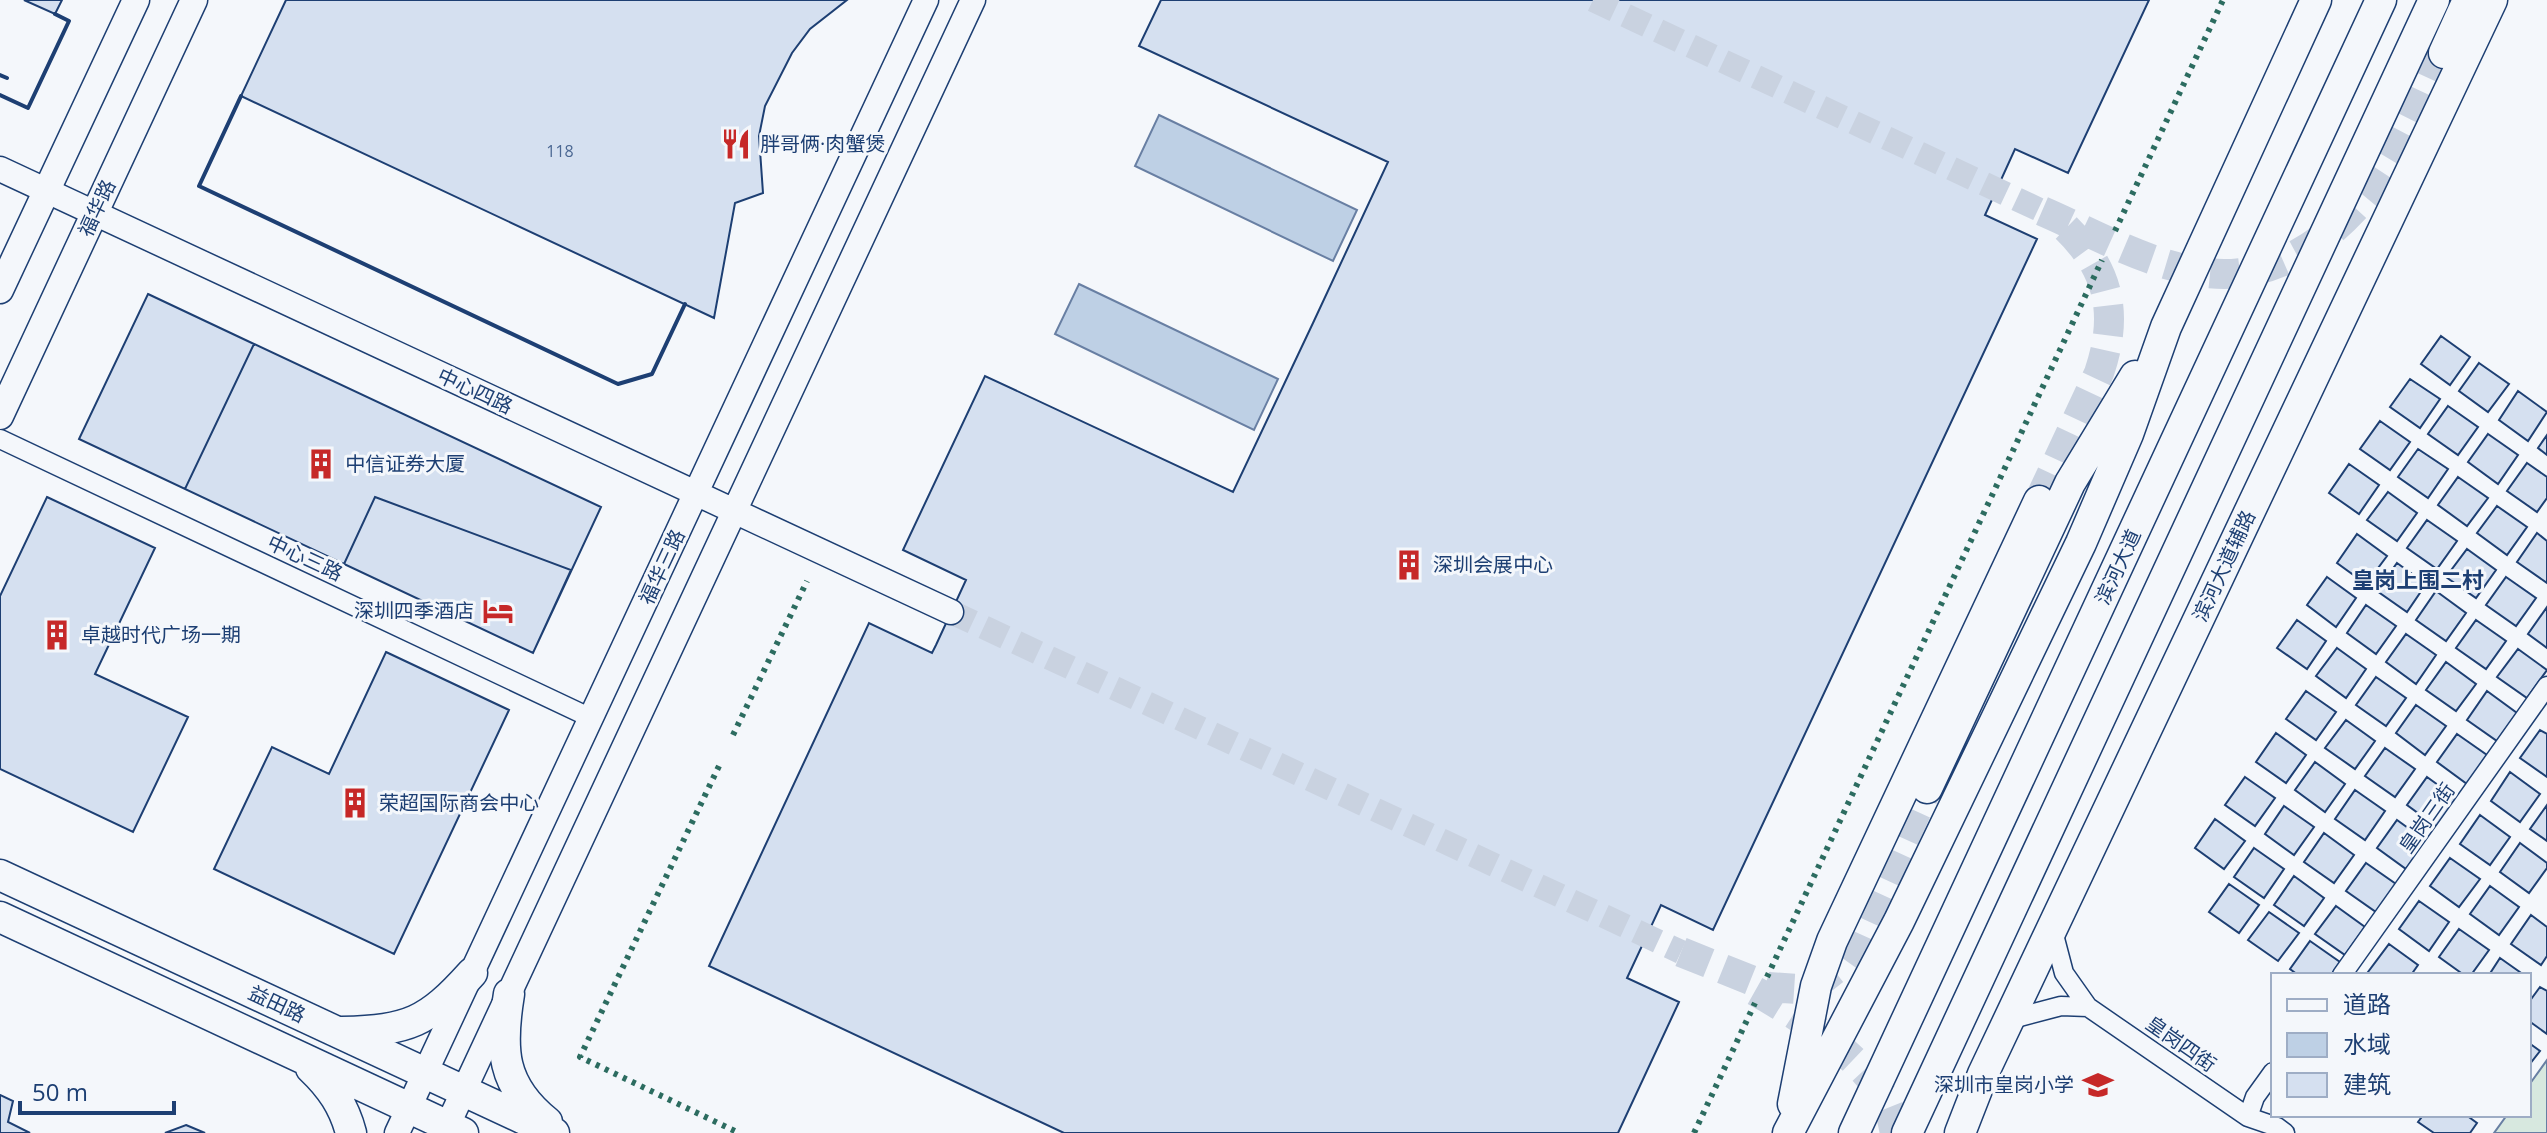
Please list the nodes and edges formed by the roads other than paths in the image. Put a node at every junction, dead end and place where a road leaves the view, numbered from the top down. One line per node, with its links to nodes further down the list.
1 (136, 0): 12 (main road)
2 (194, 0): 13 (main road, 福华路)
3 (926, 0): 18 (street, 福华三路)
4 (973, 0): 20 (street, 福华三路)
5 (2316, 0): 15 (main road)
6 (2381, 0): 48 (main road, 滨河大道)
7 (2434, 0): 49 (main road)
8 (2468, 0): 10 (main road)
9 (2492, 0): 28 (main road, 滨河大道辅路)
10 (2444, 53)
11 (0, 169): 12 (street, 中心四路)
12 (46, 191): 13 (street, 中心四路); 14 (main road)
13 (95, 213): 16 (main road, 福华路); 18 (street, 中心四路)
14 (0, 290)
15 (2166, 327): 25 (main road); 47 (main road)
16 (0, 416)
17 (0, 439): 24 (street, 中心三路)
18 (696, 493): 20 (street, 中心四路); 24 (street, 福华三路)
19 (2039, 501): 47 (main road)
20 (735, 510): 21 (street, 中心四路); 32 (street, 福华三路)
21 (951, 612)
22 (2547, 686): 30 (street, 皇岗三街)
23 (2547, 707): 31 (street, 皇岗三街)
24 (591, 718): 29 (street, 福华三路)
25 (1927, 788)
26 (0, 875): 35 (main road, 益田路)
27 (0, 917): 36 (main road, 益田路)
28 (2052, 929): 33 (street); 34 (main road, 滨河大道辅路)
29 (472, 973): 35 (main road); 37 (street, 福华三路)
30 (2343, 973)
31 (2358, 973)
32 (509, 994): 39 (street, 福华三路); 46 (main road)
33 (2088, 1007): 34 (street); 41 (street, 皇岗四街)
34 (2008, 1020): 50 (main road, 滨河大道辅路)
35 (337, 1032): 37 (main road, 益田路)
36 (298, 1056): 42 (main road, 益田路); 44 (main road)
37 (425, 1072): 39 (main road, 益田路); 42 (street, 福华三路)
38 (2271, 1075): 41 (street)
39 (464, 1091): 43 (street, 福华三路); 45 (main road, 益田路)
40 (2271, 1096): 41 (street)
41 (2248, 1117): 51 (street, 皇岗四街); 52 (street, 皇岗四街)
42 (403, 1120): 43 (main road, 益田路)
43 (452, 1131)
44 (351, 1133)
45 (554, 1133)
46 (561, 1133)
47 (1788, 1133)
48 (1854, 1133)
49 (1907, 1133)
50 (1960, 1133)
51 (2261, 1133)
52 (2285, 1133)

